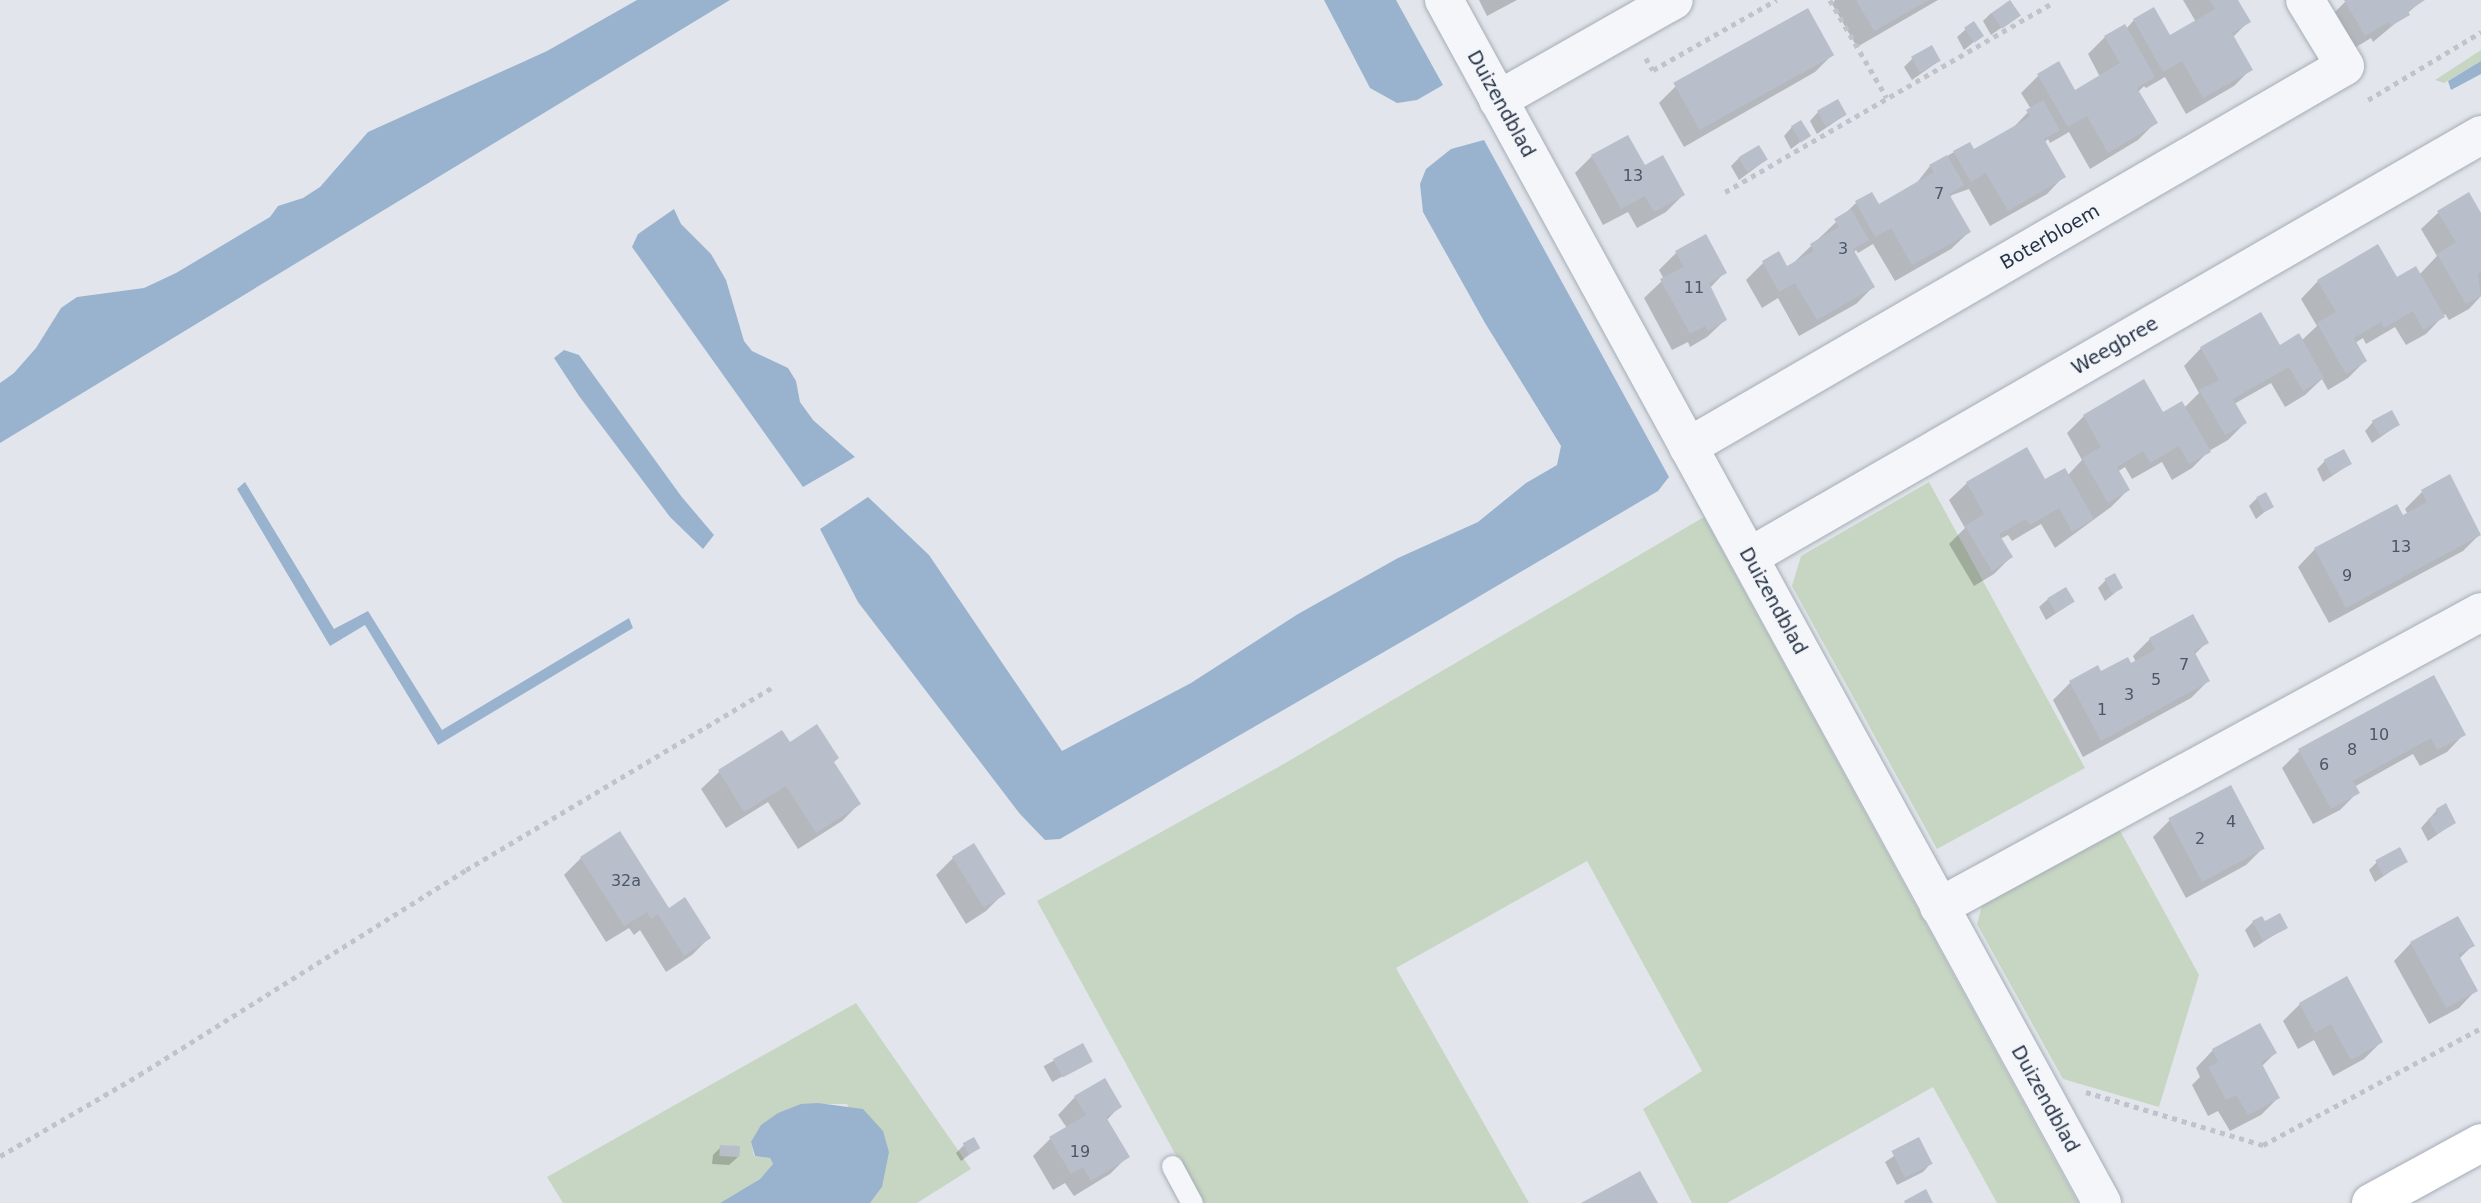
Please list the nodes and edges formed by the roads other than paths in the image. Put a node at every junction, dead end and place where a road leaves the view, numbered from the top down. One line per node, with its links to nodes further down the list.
1 (1444, 0): 4 (street, Duizendblad)
2 (1674, 0): 4 (street)
3 (2305, 0): 6 (street, Boterbloem)
4 (1499, 100): 6 (street, Duizendblad)
5 (2481, 135): 7 (street, Weegbree)
6 (1688, 447): 7 (street, Duizendblad)
7 (1749, 557): 9 (street, Duizendblad)
8 (2481, 612): 9 (street)
9 (1939, 907): 13 (street, Duizendblad)
10 (2481, 1143): 14 (main road)
11 (1172, 1166): 12 (lane)
12 (1192, 1203)
13 (2102, 1203)
14 (2371, 1203)

